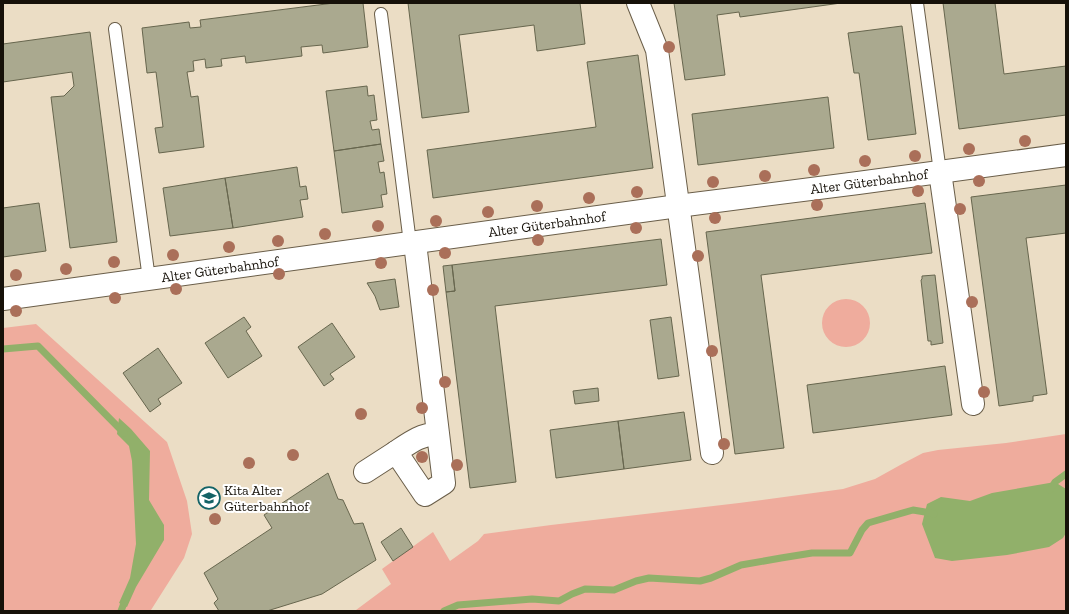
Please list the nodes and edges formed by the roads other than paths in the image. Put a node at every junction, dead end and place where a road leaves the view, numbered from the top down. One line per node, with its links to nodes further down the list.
1 (638, 3): 7 (street)
2 (917, 3): 6 (lane, Alter Güterbahnhof)
3 (381, 14): 8 (lane)
4 (115, 29): 9 (lane, Alter Güterbahnhof)
5 (1066, 155): 6 (street, Alter Güterbahnhof)
6 (940, 172): 7 (street, Alter Güterbahnhof); 11 (street, Alter Güterbahnhof)
7 (678, 206): 8 (street, Alter Güterbahnhof); 14 (street)
8 (412, 243): 9 (street, Alter Güterbahnhof); 12 (street)
9 (149, 279): 10 (street, Alter Güterbahnhof)
10 (3, 299)
11 (973, 404)
12 (438, 433): 13 (street); 13 (street)
13 (396, 452): 15 (street)
14 (712, 453)
15 (365, 472)

